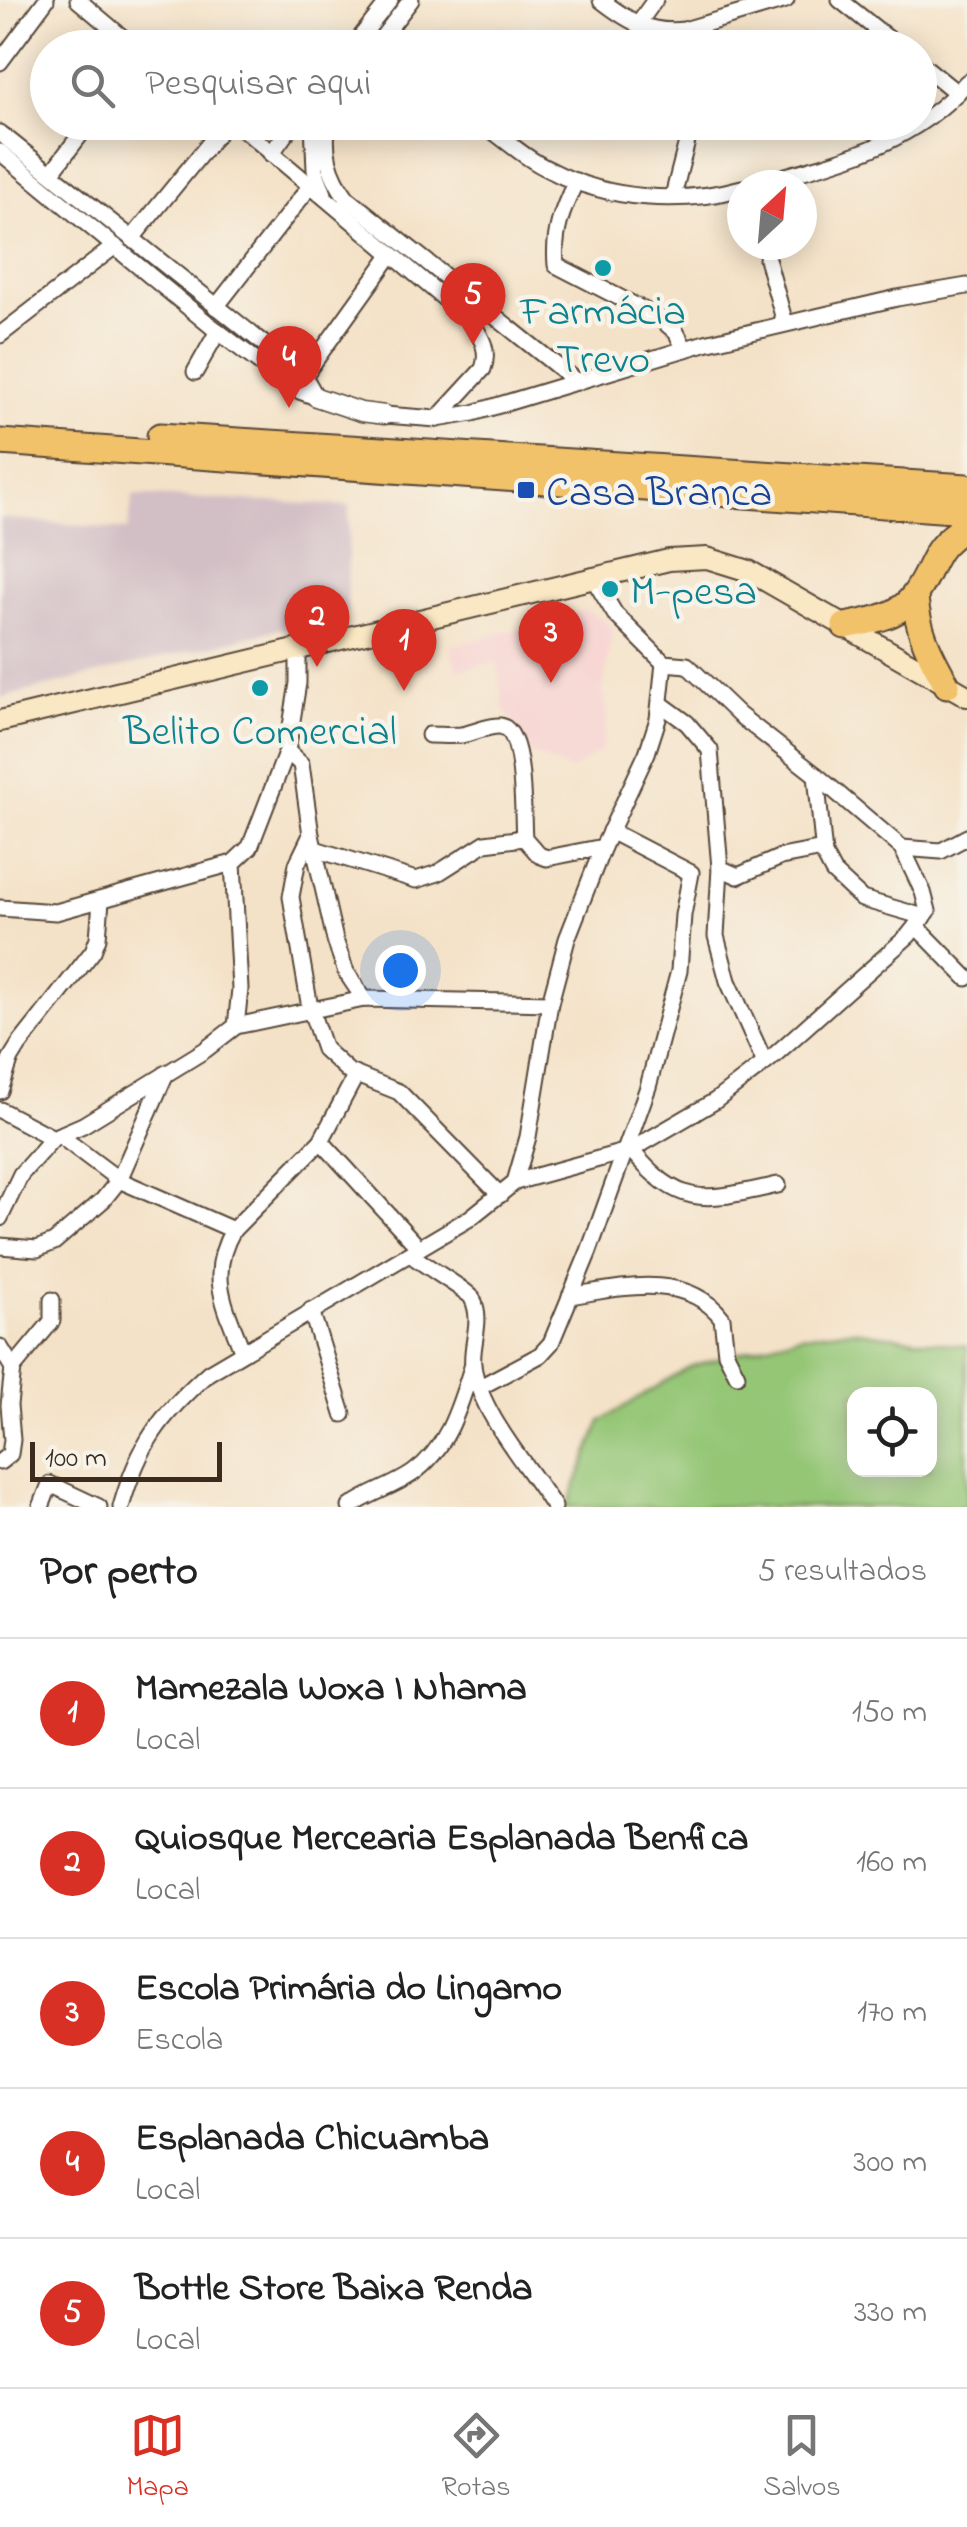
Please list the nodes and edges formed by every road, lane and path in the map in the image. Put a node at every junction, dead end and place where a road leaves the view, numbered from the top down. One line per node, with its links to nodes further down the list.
1 (46, 0): 15 (street)
2 (78, 0): 10 (street)
3 (390, 0): 11 (street)
4 (411, 0): 12 (street)
5 (602, 0): 9 (street)
6 (656, 0): 9 (street)
7 (786, 0): 13 (street)
8 (840, 0): 14 (street)
9 (637, 25): 13 (street)
10 (113, 30)
11 (366, 30)
12 (390, 30)
13 (655, 30)
14 (878, 30)
15 (0, 62)
16 (937, 73): 17 (street)
17 (962, 88): 18 (street)
18 (937, 109)
19 (0, 133): 32 (street)
20 (76, 140): 32 (street)
21 (215, 140): 38 (street)
22 (253, 140): 30 (street)
23 (280, 140): 30 (street)
24 (314, 140): 37 (street)
25 (326, 140): 50 (street)
26 (505, 140): 33 (street)
27 (687, 140): 36 (street)
28 (893, 140): 31 (street)
29 (0, 152): 39 (street)
30 (270, 154): 34 (street)
31 (806, 170)
32 (52, 172): 38 (street)
33 (576, 181): 36 (street); 47 (street)
34 (310, 185): 37 (street); 43 (street)
35 (727, 192): 36 (street)
36 (673, 196)
37 (326, 198): 40 (street)
38 (132, 236): 43 (street)
39 (115, 246): 45 (street); 46 (street)
40 (390, 256): 49 (street); 53 (street)
41 (768, 260): 44 (street)
42 (967, 286): 44 (street)
43 (216, 307): 49 (street)
44 (785, 323): 47 (street)
45 (218, 331): 48 (street); 51 (street)
46 (0, 334)
47 (685, 349): 50 (street)
48 (195, 372)
49 (304, 376): 51 (street)
50 (577, 382): 53 (street)
51 (316, 397): 52 (street)
52 (386, 415): 53 (street)
53 (437, 419)
54 (0, 425): 56 (highway)
55 (0, 442): 56 (highway)
56 (966, 492)
57 (967, 526): 59 (highway)
58 (592, 576): 60 (main road); 61 (main road); 62 (street)
59 (915, 596): 60 (highway); 63 (highway)
60 (845, 626): 63 (main road)
61 (298, 648): 65 (main road); 67 (street)
62 (664, 663): 64 (street); 68 (street)
63 (957, 690)
64 (661, 704): 71 (street); 76 (street)
65 (0, 721)
66 (430, 735): 70 (street)
67 (286, 750): 72 (street); 75 (street)
68 (816, 775): 73 (street); 74 (street)
69 (967, 837): 73 (street)
70 (524, 838): 71 (street); 72 (street)
71 (606, 839): 82 (street); 92 (street)
72 (313, 842): 81 (street); 83 (street)
73 (902, 848): 79 (street)
74 (823, 849): 76 (street); 79 (street)
75 (233, 863): 77 (street); 84 (street)
76 (720, 868): 85 (street)
77 (101, 901): 78 (street); 88 (street)
78 (0, 908)
79 (920, 921): 80 (street); 85 (street)
80 (967, 978)
81 (364, 999): 82 (street); 83 (street)
82 (550, 1003): 94 (street)
83 (310, 1008): 84 (street); 87 (street)
84 (236, 1026): 86 (street)
85 (765, 1063): 92 (street)
86 (166, 1074): 90 (street); 93 (street)
87 (356, 1074): 91 (street); 96 (street)
88 (0, 1091)
89 (0, 1110): 90 (street)
90 (56, 1137): 93 (street); 97 (street)
91 (321, 1141): 98 (street); 100 (street)
92 (627, 1150): 94 (street); 95 (street); 101 (street)
93 (119, 1180): 98 (street); 99 (street)
94 (515, 1182): 96 (street)
95 (778, 1185)
96 (500, 1195): 100 (street)
97 (0, 1218)
98 (233, 1230): 105 (street)
99 (0, 1246)
100 (414, 1251): 103 (street); 106 (street)
101 (570, 1296): 108 (street); 109 (street)
102 (52, 1300): 107 (street)
103 (311, 1310): 105 (street); 110 (street)
104 (0, 1346): 107 (street)
105 (242, 1350): 114 (street)
106 (473, 1364): 109 (street); 115 (street)
107 (12, 1368): 111 (street)
108 (737, 1375)
109 (480, 1387): 116 (street)
110 (342, 1414)
111 (0, 1462)
112 (41, 1507): 113 (street)
113 (98, 1507)
114 (121, 1507)
115 (350, 1507)
116 (554, 1507)

